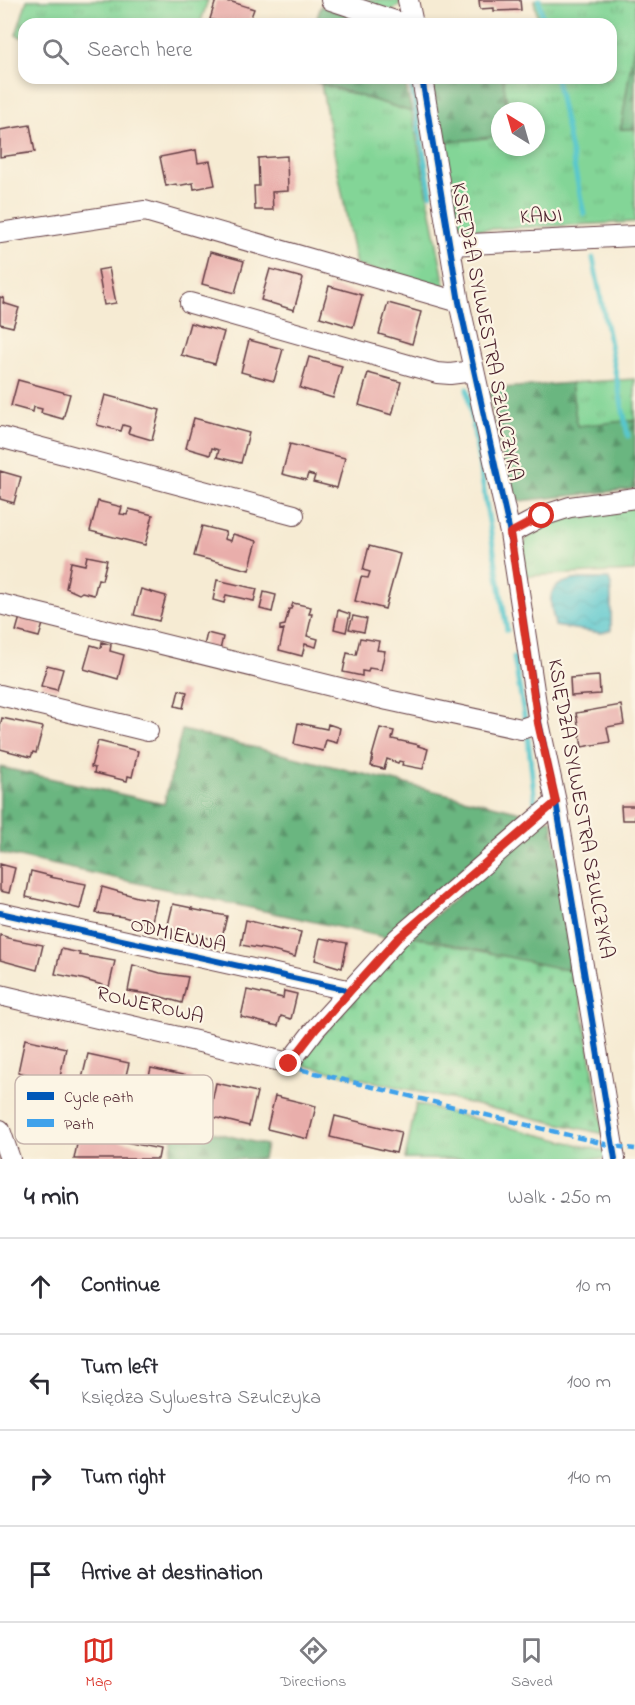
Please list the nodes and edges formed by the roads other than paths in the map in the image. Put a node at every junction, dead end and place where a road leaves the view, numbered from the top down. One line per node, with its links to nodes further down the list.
1 (331, 0): 3 (street)
2 (408, 0): 4 (street)
3 (386, 18)
4 (412, 18)
5 (423, 84): 8 (street, KSIĘDZA SYLWESTRA SZULCZYKA)
6 (0, 233): 9 (street)
7 (635, 236): 8 (street, KANI)
8 (450, 245): 9 (street, KSIĘDZA SYLWESTRA SZULCZYKA)
9 (459, 302): 11 (street, KSIĘDZA SYLWESTRA SZULCZYKA)
10 (190, 303): 11 (street)
11 (474, 371): 15 (street, KSIĘDZA SYLWESTRA SZULCZYKA)
12 (0, 437): 14 (street)
13 (635, 498): 15 (street)
14 (294, 515)
15 (510, 533): 18 (street, KSIĘDZA SYLWESTRA SZULCZYKA)
16 (0, 604): 18 (street)
17 (0, 695): 19 (street)
18 (538, 723): 20 (street, KSIĘDZA SYLWESTRA SZULCZYKA)
19 (148, 731)
20 (556, 802): 22 (street); 26 (street, KSIĘDZA SYLWESTRA SZULCZYKA)
21 (0, 913): 22 (street, ODMIENNA)
22 (348, 993): 23 (street, ROWEROWA)
23 (0, 995)
24 (0, 1130): 25 (street)
25 (10, 1159)
26 (615, 1159)

